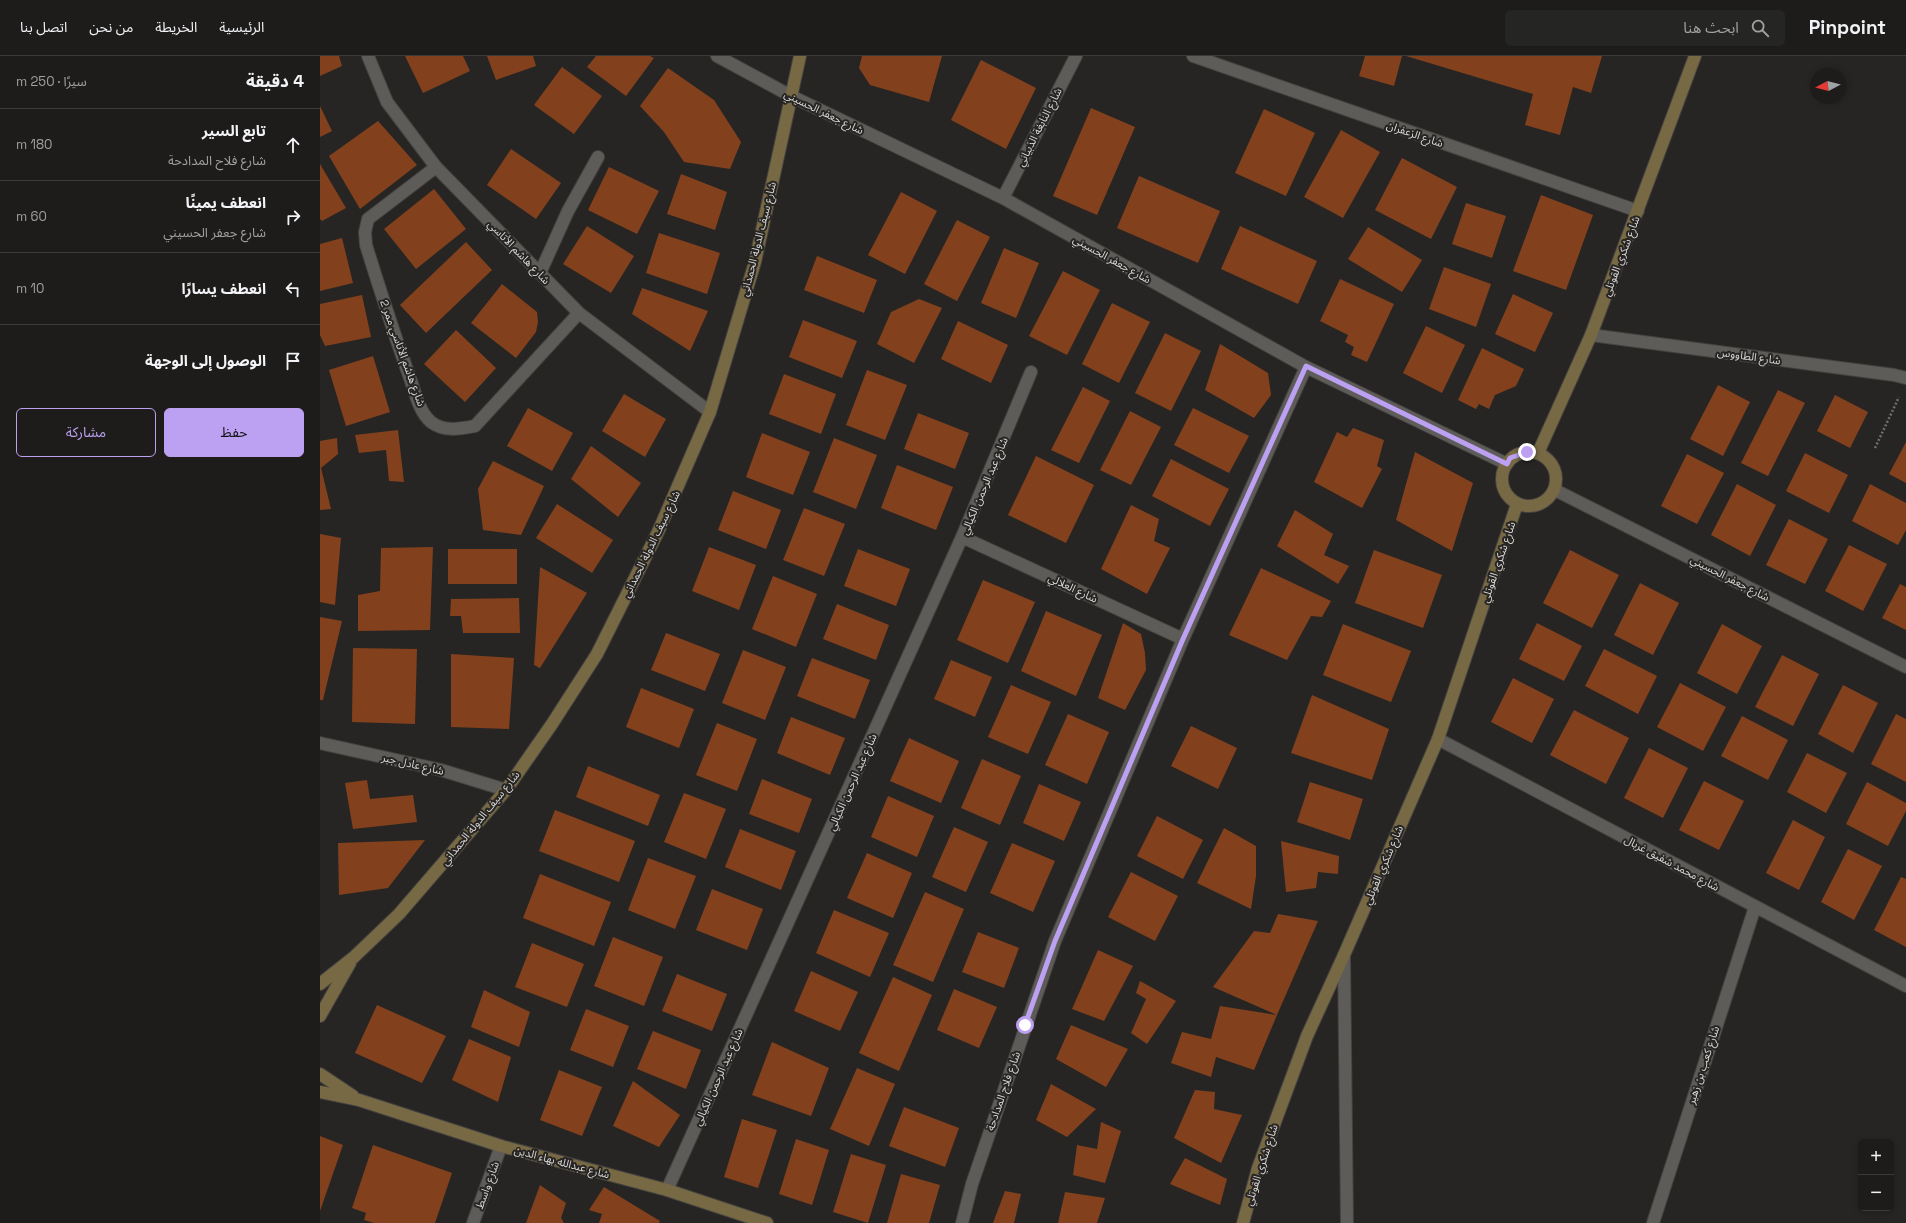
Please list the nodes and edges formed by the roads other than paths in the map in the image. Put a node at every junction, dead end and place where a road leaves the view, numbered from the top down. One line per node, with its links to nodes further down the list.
1 (368, 56): 9 (street, شارع هاشم الأتاسي)
2 (717, 56): 7 (street, شارع جعفر الحسيني)
3 (800, 56): 7 (street, شارع سيف الدولة الحمداني)
4 (1076, 56): 10 (street, شارع النابغة الذبياني)
5 (1193, 56): 11 (street, شارع الزعفران)
6 (1695, 56): 11 (street, شارع شكري القوتلي)
7 (791, 96): 10 (street, شارع جعفر الحسيني); 18 (street, شارع سيف الدولة الحمداني)
8 (598, 157): 12 (street)
9 (436, 167): 12 (street, شارع هاشم الأتاسي); 13 (street, شارع هاشم الأتاسي ممر 2)
10 (1002, 198): 15 (street, شارع جعفر الحسيني)
11 (1638, 211): 14 (street, شارع شكري القوتلي)
12 (540, 273): 13 (street, شارع هاشم الأتاسي)
13 (579, 313): 18 (street, شارع هاشم الأتاسي)
14 (1591, 335): 17 (street, شارع الطاووس); 19 (street, شارع شكري القوتلي)
15 (1306, 366): 20 (street, شارع جعفر الحسيني); 24 (street, شارع فلاح المدادحة)
16 (1032, 372): 23 (street, شارع عبد الرحمن الكيالي)
17 (1906, 378)
18 (710, 412): 28 (street, شارع سيف الدولة الحمداني)
19 (1538, 453): 20 (street); 21 (street)
20 (1507, 464): 22 (street)
21 (1555, 490): 22 (street); 25 (street, شارع جعفر الحسيني)
22 (1517, 504): 26 (street, شارع شكري القوتلي)
23 (962, 537): 24 (street, شارع العلالي); 39 (street, شارع عبد الرحمن الكيالي)
24 (1183, 639): 42 (street, شارع فلاح المدادحة)
25 (1906, 666)
26 (1438, 738): 29 (street, شارع محمد شفيق غربال); 30 (street, شارع شكري القوتلي)
27 (320, 743): 28 (street, شارع عادل جبر)
28 (506, 790): 31 (street, شارع سيف الدولة الحمداني)
29 (1755, 908): 33 (street, شارع محمد شفيق غربال); 45 (street, شارع كعب بن زهير)
30 (1344, 955): 43 (street, شارع شكري القوتلي); 44 (street)
31 (354, 957): 32 (street, شارع سيف الدولة الحمداني); 34 (street, شارع سيف الدولة الحمداني)
32 (320, 984)
33 (1906, 986)
34 (320, 1016)
35 (320, 1074): 37 (street, شارع عبدالله بهاء الدين)
36 (320, 1092): 37 (street, شارع عبدالله بهاء الدين)
37 (359, 1100): 38 (street, شارع عبدالله بهاء الدين)
38 (501, 1146): 39 (street, شارع عبدالله بهاء الدين); 40 (street, شارع واسط)
39 (667, 1190): 41 (street, شارع عبدالله بهاء الدين)
40 (473, 1223)
41 (767, 1223)
42 (962, 1223)
43 (1243, 1223)
44 (1347, 1223)
45 (1653, 1223)

